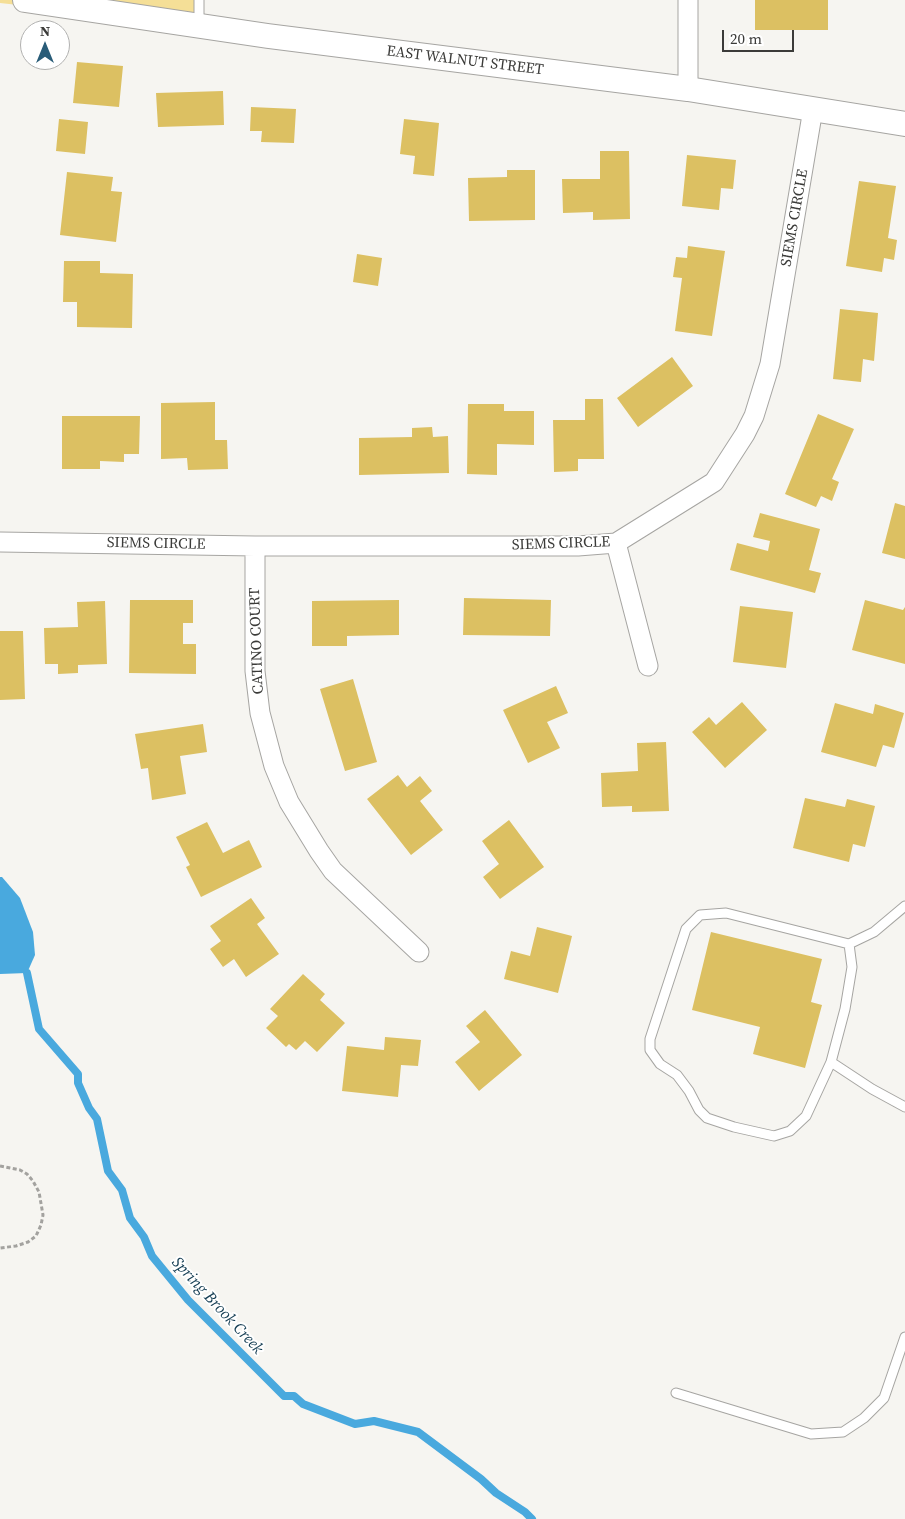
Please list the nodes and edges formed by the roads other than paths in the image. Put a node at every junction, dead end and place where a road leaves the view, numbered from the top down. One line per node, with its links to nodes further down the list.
1 (25, 0): 4 (street, EAST WALNUT STREET)
2 (199, 0): 4 (lane)
3 (688, 0): 5 (street)
4 (199, 25): 5 (street, EAST WALNUT STREET)
5 (688, 89): 6 (street, EAST WALNUT STREET)
6 (814, 108): 7 (street, EAST WALNUT STREET); 9 (street, SIEMS CIRCLE)
7 (905, 124)
8 (0, 542): 10 (street, SIEMS CIRCLE)
9 (616, 543): 10 (street, SIEMS CIRCLE); 11 (street)
10 (255, 546): 14 (street, CATINO COURT)
11 (648, 666)
12 (905, 906): 13 (lane)
13 (849, 944): 15 (lane); 15 (lane)
14 (419, 952)
15 (831, 1062): 16 (lane)
16 (905, 1107)
17 (905, 1337): 18 (lane)
18 (676, 1393)

